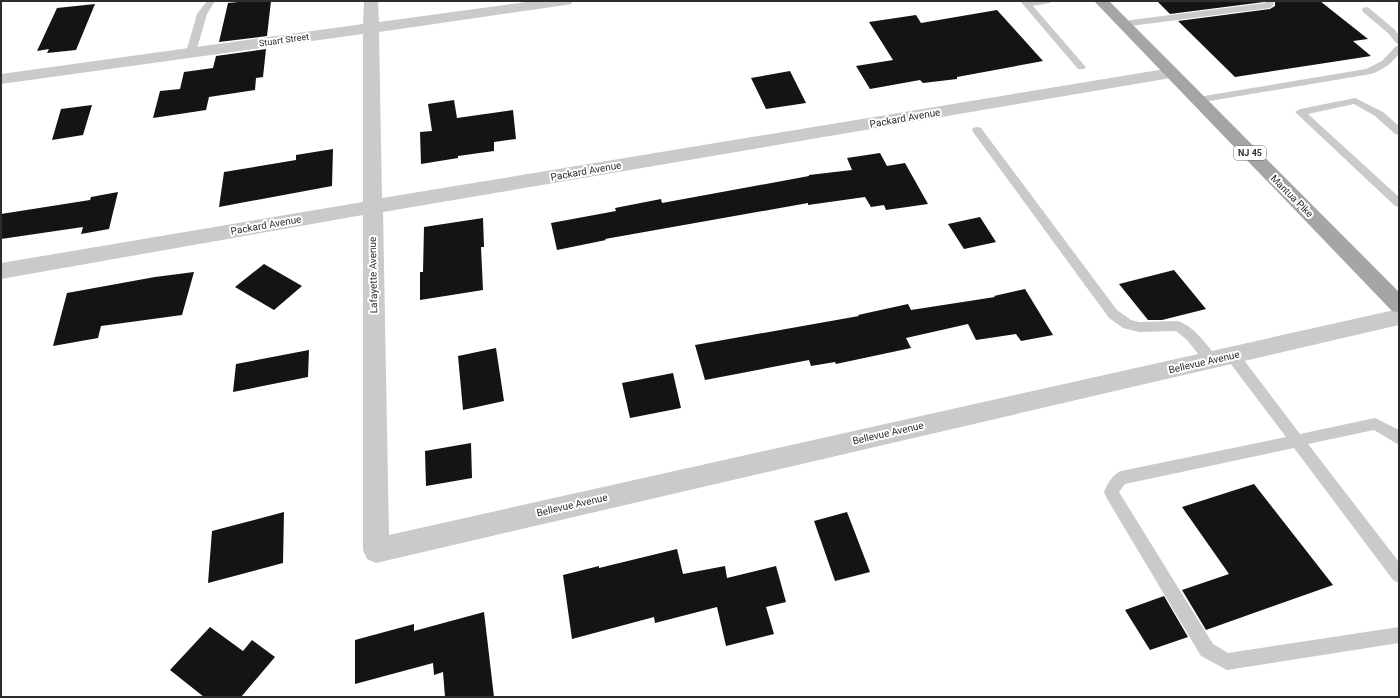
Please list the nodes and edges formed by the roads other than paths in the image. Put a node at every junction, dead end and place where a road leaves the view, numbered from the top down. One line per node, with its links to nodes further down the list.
1 (211, 1): 13 (lane)
2 (371, 1): 10 (street, Lafayette Avenue)
3 (566, 1): 10 (street, Stuart Street)
4 (1047, 1): 7 (lane)
5 (1100, 1): 9 (main road, Mantua Pike / NJ 45)
6 (1269, 1): 9 (lane)
7 (1026, 2): 14 (lane)
8 (1366, 10): 11 (lane)
9 (1123, 24): 15 (main road, Mantua Pike / NJ 45)
10 (371, 28): 13 (street, Stuart Street); 21 (street, Lafayette Avenue)
11 (1399, 41)
12 (1399, 48): 17 (lane)
13 (192, 52): 16 (street, Stuart Street)
14 (1081, 67)
15 (1171, 73): 17 (main road, Mantua Pike / NJ 45); 21 (street, Packard Avenue)
16 (1, 79)
17 (1198, 100): 23 (main road, Mantua Pike / NJ 45)
18 (978, 130): 25 (lane)
19 (1399, 132): 20 (lane)
20 (1399, 203)
21 (372, 207): 22 (street, Packard Avenue); 28 (street, Lafayette Avenue)
22 (1, 271)
23 (1399, 305)
24 (1399, 317): 25 (street, Bellevue Avenue)
25 (1221, 357): 27 (lane); 28 (street, Bellevue Avenue)
26 (1399, 439): 27 (lane)
27 (1298, 441): 29 (lane); 30 (lane)
28 (376, 550)
29 (1399, 574)
30 (1399, 634)

